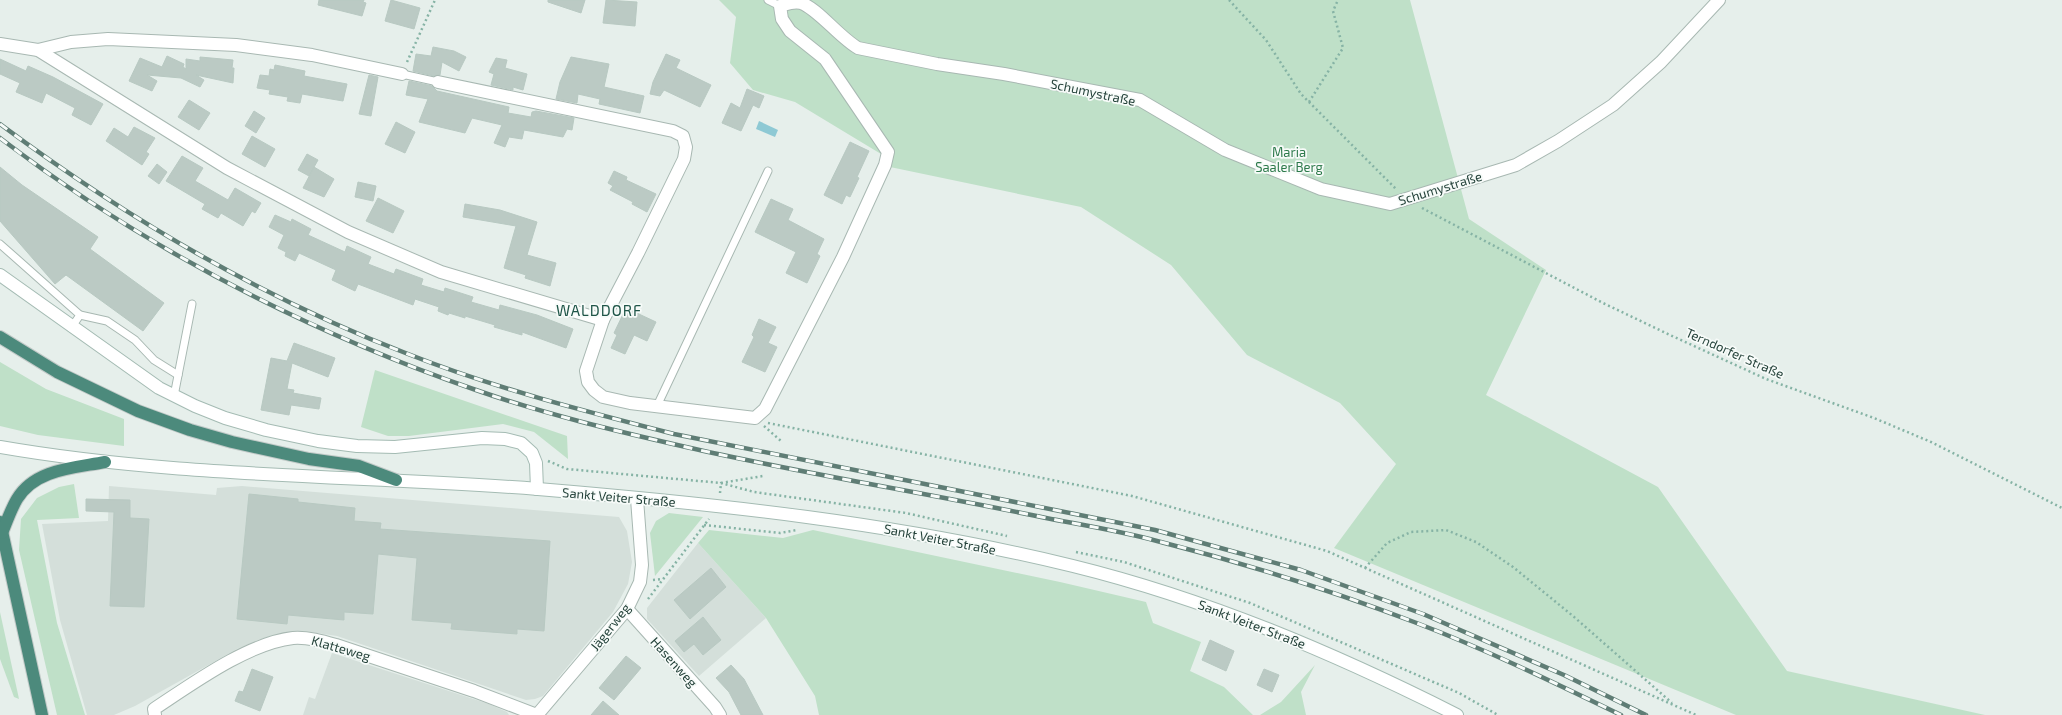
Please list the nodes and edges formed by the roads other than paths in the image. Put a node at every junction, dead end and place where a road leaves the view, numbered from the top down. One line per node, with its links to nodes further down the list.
1 (768, 0): 3 (lane)
2 (1719, 0): 3 (street, Schumystraße)
3 (780, 6): 18 (street)
4 (0, 44): 5 (street)
5 (38, 50): 6 (street); 13 (street)
6 (402, 74): 7 (lane)
7 (438, 82): 13 (street)
8 (768, 171): 18 (lane)
9 (0, 244): 12 (lane)
10 (0, 276): 14 (street)
11 (192, 304): 16 (lane)
12 (80, 315): 14 (lane); 16 (lane)
13 (603, 320): 18 (street)
14 (71, 328): 17 (street)
15 (0, 337): 21 (highway)
16 (178, 374): 17 (lane)
17 (174, 396): 22 (street)
18 (657, 406)
19 (0, 447): 20 (street, Sankt Veiter Straße)
20 (105, 462): 21 (street, Sankt Veiter Straße); 24 (highway)
21 (396, 480): 22 (street, Sankt Veiter Straße)
22 (537, 489): 23 (street, Sankt Veiter Straße)
23 (638, 499): 25 (street, Jägerweg); 30 (street, Sankt Veiter Straße)
24 (1, 527): 27 (highway)
25 (630, 613): 28 (street, Jägerweg); 29 (street, Hasenweg)
26 (155, 712): 28 (street, Klatteweg)
27 (42, 715)
28 (537, 715)
29 (720, 715)
30 (1457, 715)

